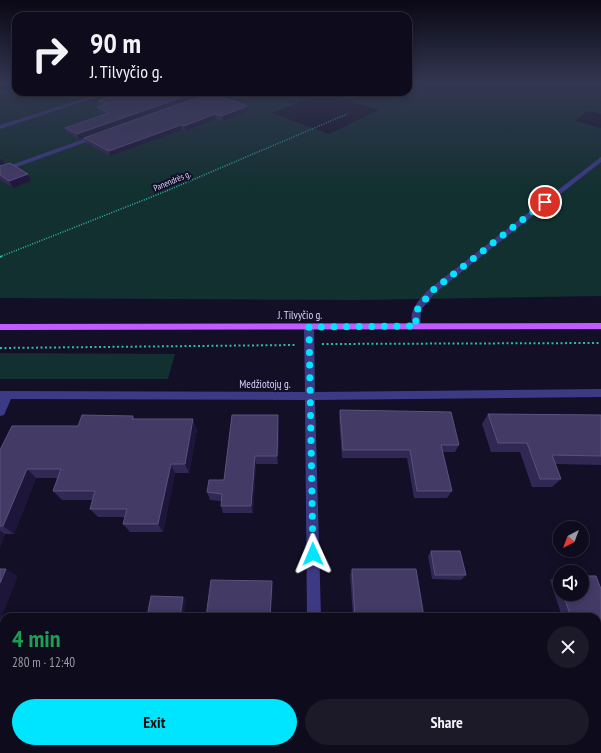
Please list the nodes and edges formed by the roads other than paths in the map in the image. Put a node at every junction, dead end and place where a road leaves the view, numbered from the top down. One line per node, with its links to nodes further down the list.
1 (25, 119): 2 (street)
2 (0, 127)
3 (101, 135): 5 (street)
4 (601, 159): 6 (street)
5 (0, 171)
6 (417, 326): 7 (main road, J. Tilvyčio g.); 9 (main road, J. Tilvyčio g.)
7 (601, 326)
8 (0, 327): 9 (main road, J. Tilvyčio g.)
9 (309, 327): 12 (street)
10 (601, 393): 12 (street, Medžiotojų g.)
11 (4, 395): 12 (street, Medžiotojų g.); 13 (street)
12 (309, 396): 14 (street)
13 (0, 412)
14 (314, 613)

